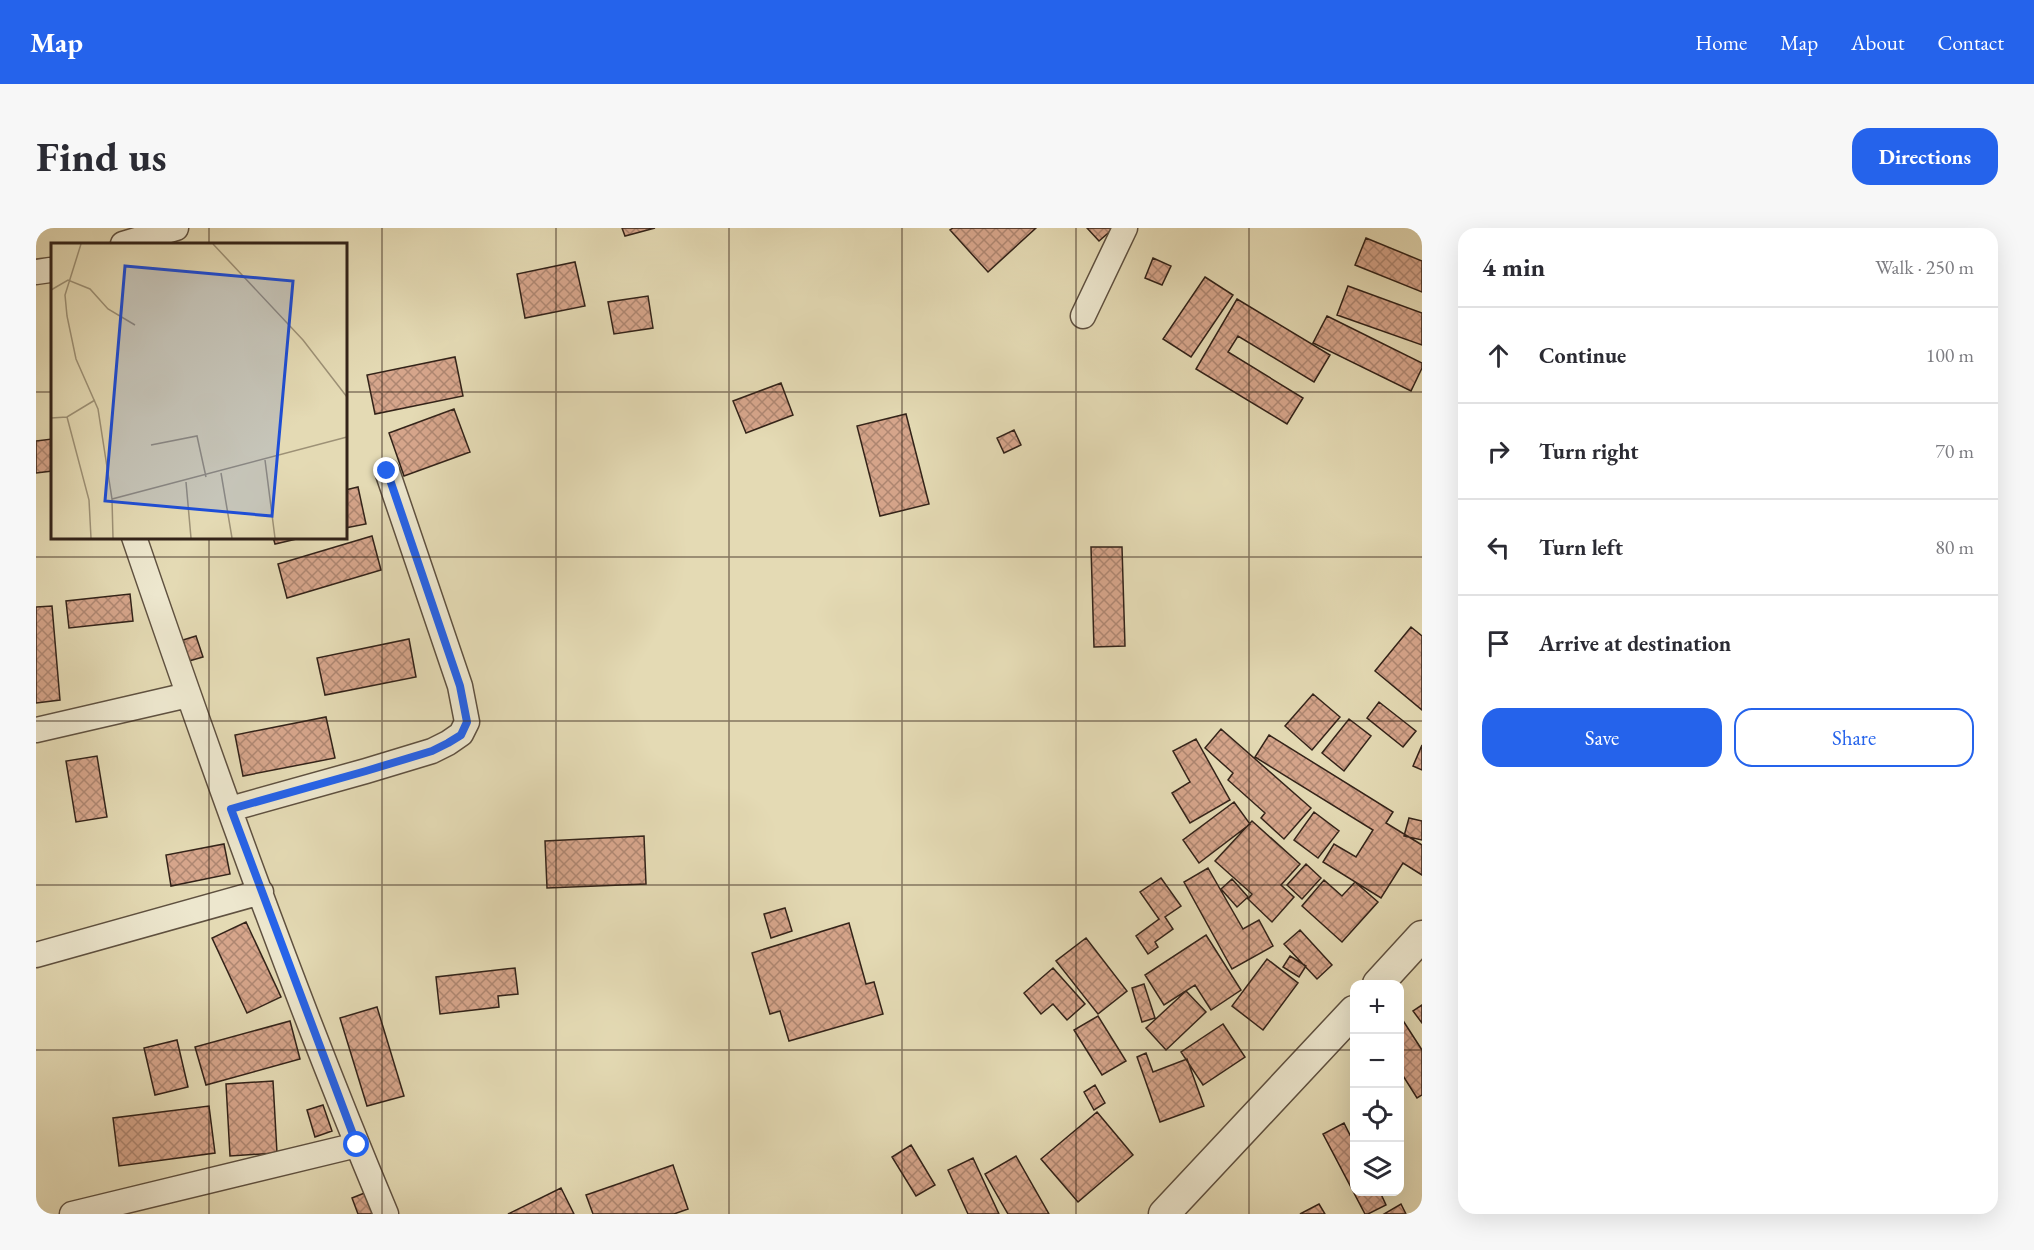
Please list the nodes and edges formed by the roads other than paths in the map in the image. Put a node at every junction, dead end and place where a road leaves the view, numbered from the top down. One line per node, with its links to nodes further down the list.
1 (176, 228): 3 (street)
2 (1125, 228): 4 (street)
3 (126, 243)
4 (1083, 316)
5 (387, 471): 9 (street)
6 (134, 538): 7 (street)
7 (188, 695): 8 (street); 9 (street)
8 (36, 730)
9 (231, 809): 10 (street)
10 (261, 892): 12 (street); 15 (street)
11 (1422, 936): 13 (street)
12 (36, 955)
13 (1382, 980)
14 (1350, 1015): 18 (street)
15 (357, 1145): 16 (street); 17 (street)
16 (72, 1214)
17 (386, 1214)
18 (1164, 1214)

